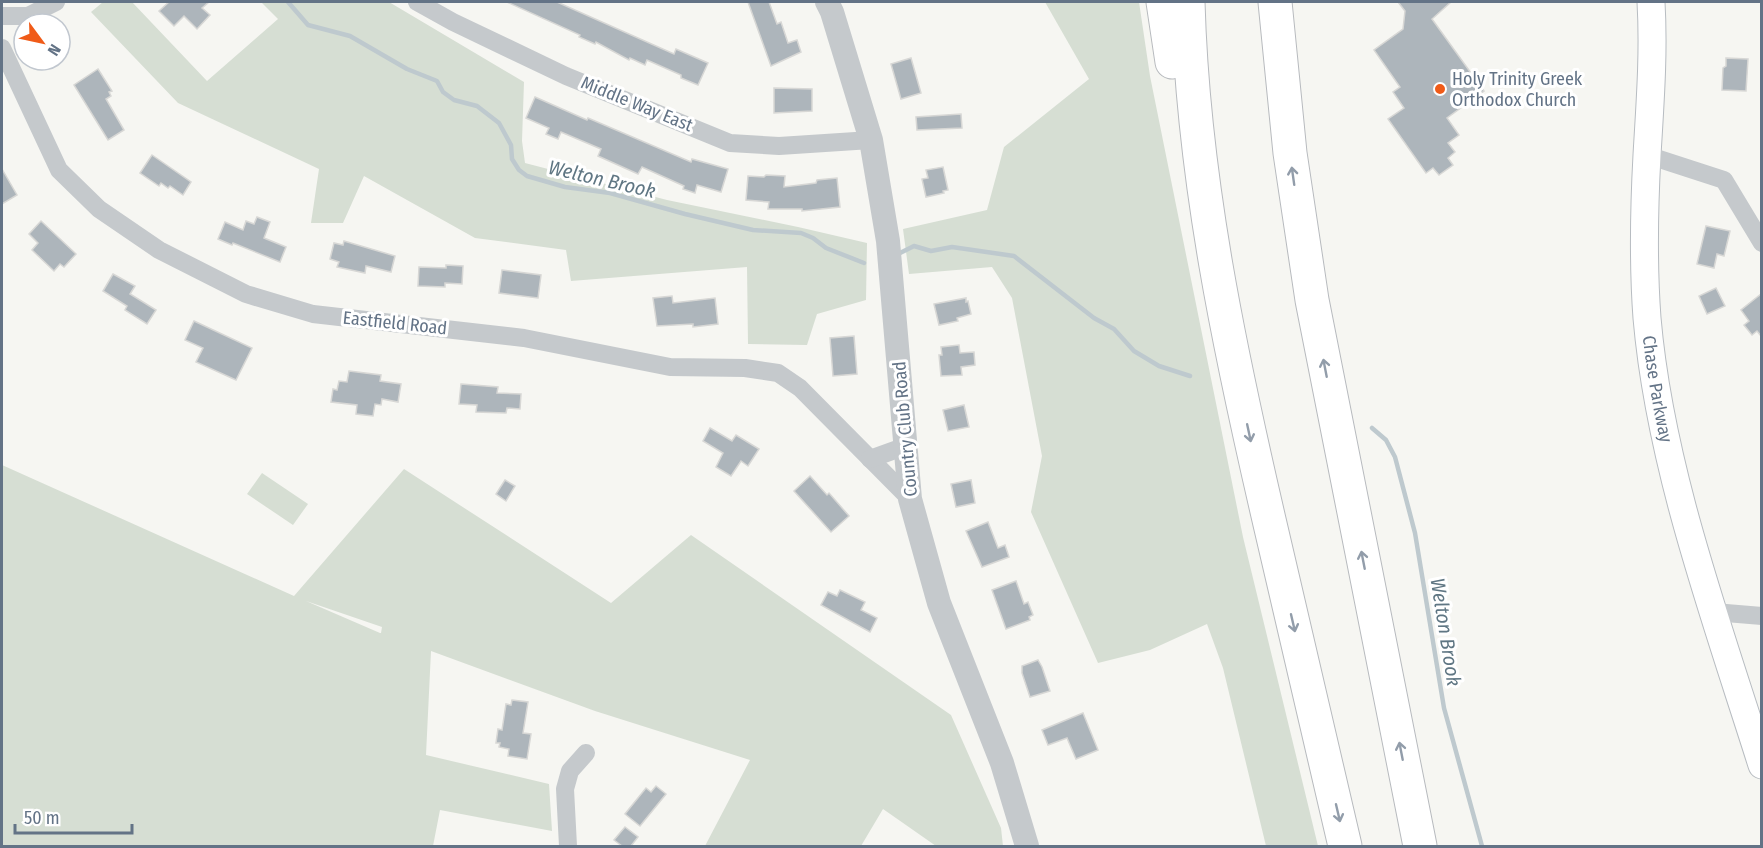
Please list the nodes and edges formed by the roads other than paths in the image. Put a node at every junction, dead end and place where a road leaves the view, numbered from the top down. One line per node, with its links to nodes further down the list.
1 (56, 2): 8 (street)
2 (417, 2): 10 (street, Middle Way East)
3 (827, 2): 10 (street, Country Club Road)
4 (1163, 2): 13 (highway)
5 (1188, 2): 13 (highway)
6 (1275, 2): 24 (highway, one-way to 6)
7 (1651, 2): 11 (main road, Chase Parkway)
8 (2, 16)
9 (2, 48): 15 (street, Eastfield Road)
10 (871, 140): 14 (street, Country Club Road)
11 (1647, 155): 12 (street); 17 (main road, Chase Parkway)
12 (1761, 243)
13 (1239, 387): 23 (highway, one-way to 23)
14 (906, 446): 15 (street); 16 (street, Country Club Road)
15 (870, 459): 16 (street, Eastfield Road)
16 (910, 499): 22 (street, Country Club Road)
17 (1714, 612): 18 (street); 20 (main road, Chase Parkway)
18 (1761, 616)
19 (586, 753): 21 (street)
20 (1761, 765)
21 (568, 846)
22 (1028, 846)
23 (1345, 846)
24 (1421, 846)

